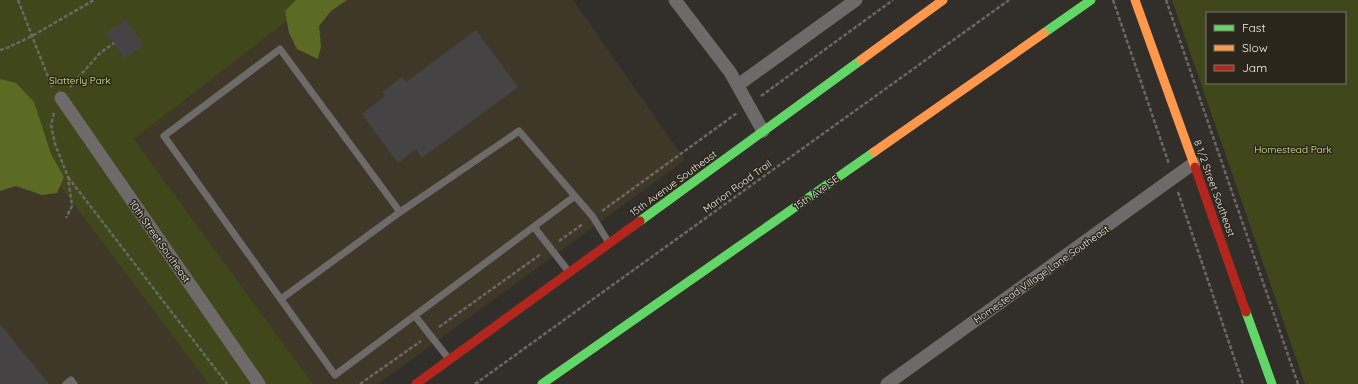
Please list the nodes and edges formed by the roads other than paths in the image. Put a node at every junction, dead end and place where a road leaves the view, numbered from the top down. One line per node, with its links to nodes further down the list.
1 (675, 0): 6 (street)
2 (856, 0): 6 (street)
3 (943, 0): 8 (street, 15th Avenue Southeast)
4 (1091, 0): 23 (street, 15th Ave SE)
5 (1135, 0): 9 (street, 8 1/2 Street Southeast)
6 (738, 85): 8 (street)
7 (61, 98): 21 (street, 10th Street Southeast)
8 (763, 131): 13 (street, 15th Avenue Southeast)
9 (1194, 163): 24 (street, Homestead Village Lane Southeast); 25 (street, 8 1/2 Street Southeast)
10 (575, 196): 11 (lane); 12 (lane); 13 (lane)
11 (400, 212): 15 (lane); 15 (lane)
12 (534, 227): 14 (lane); 16 (lane)
13 (609, 243): 14 (street, 15th Avenue Southeast)
14 (569, 272): 17 (street, 15th Avenue Southeast)
15 (281, 299): 16 (lane)
16 (415, 316): 17 (lane)
17 (449, 360): 18 (street, 15th Avenue Southeast)
18 (431, 380): 22 (street, 15th Avenue Southeast)
19 (66, 384): 20 (lane)
20 (74, 384)
21 (259, 384)
22 (416, 384)
23 (542, 384)
24 (887, 384)
25 (1272, 384)

